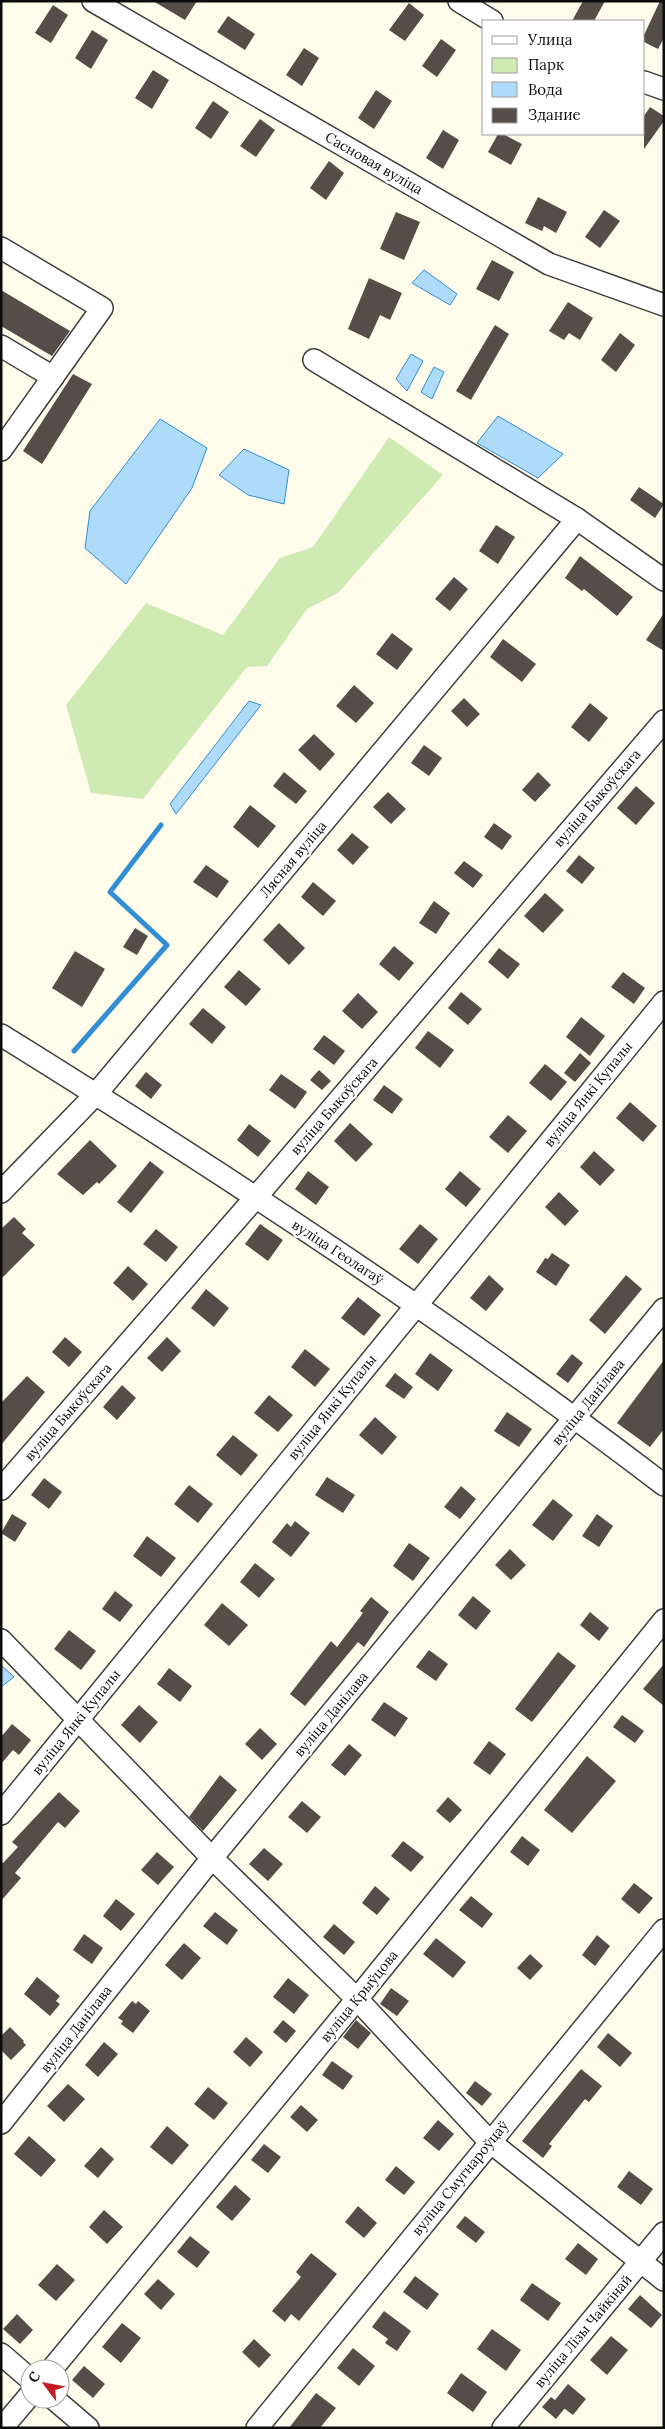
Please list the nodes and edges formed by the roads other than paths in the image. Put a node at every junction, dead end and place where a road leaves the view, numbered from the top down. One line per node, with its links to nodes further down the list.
1 (93, 1): 7 (street, Сасновая вуліца)
2 (459, 1): 3 (street)
3 (490, 20)
4 (645, 82): 5 (street)
5 (664, 89)
6 (1, 248): 10 (street)
7 (664, 305)
8 (1, 346): 10 (street)
9 (314, 360): 12 (street)
10 (53, 377): 11 (street)
11 (1, 450)
12 (577, 519): 13 (street); 17 (street, Лясная вуліца)
13 (664, 580)
14 (664, 721): 19 (street, вуліца Быкоўскага)
15 (664, 1002): 20 (street, вуліца Янкі Купалы)
16 (1, 1035): 17 (street, вуліца Геолагаў)
17 (96, 1094): 18 (street, Лясная вуліца); 19 (street, вуліца Геолагаў)
18 (1, 1192)
19 (256, 1198): 20 (street, вуліца Геолагаў); 24 (street, вуліца Быкоўскага)
20 (416, 1304): 22 (street, вуліца Геолагаў); 27 (street, вуліца Янкі Купалы)
21 (664, 1309): 22 (street, вуліца Данілава)
22 (575, 1418): 23 (street, вуліца Геолагаў); 29 (street, вуліца Данілава)
23 (664, 1485)
24 (1, 1489)
25 (664, 1620): 31 (street, вуліца Крыўцова)
26 (1, 1640): 27 (street)
27 (78, 1720): 28 (street, вуліца Янкі Купалы); 29 (street)
28 (1, 1814)
29 (212, 1858): 31 (street); 32 (street, вуліца Данілава)
30 (664, 1930): 33 (street, вуліца Смугнароўцаў)
31 (357, 1999): 33 (street); 38 (street, вуліца Крыўцова)
32 (1, 2123)
33 (489, 2141): 35 (street); 44 (street, вуліца Смугнароўцаў)
34 (664, 2233): 35 (street, вуліца Лізы Чайкінай)
35 (640, 2262): 36 (street); 45 (street, вуліца Лізы Чайкінай)
36 (664, 2280)
37 (1, 2354): 39 (street)
38 (60, 2359)
39 (20, 2370)
40 (20, 2407): 42 (street)
41 (66, 2409): 43 (street)
42 (2, 2428)
43 (88, 2428)
44 (257, 2428)
45 (503, 2428)

